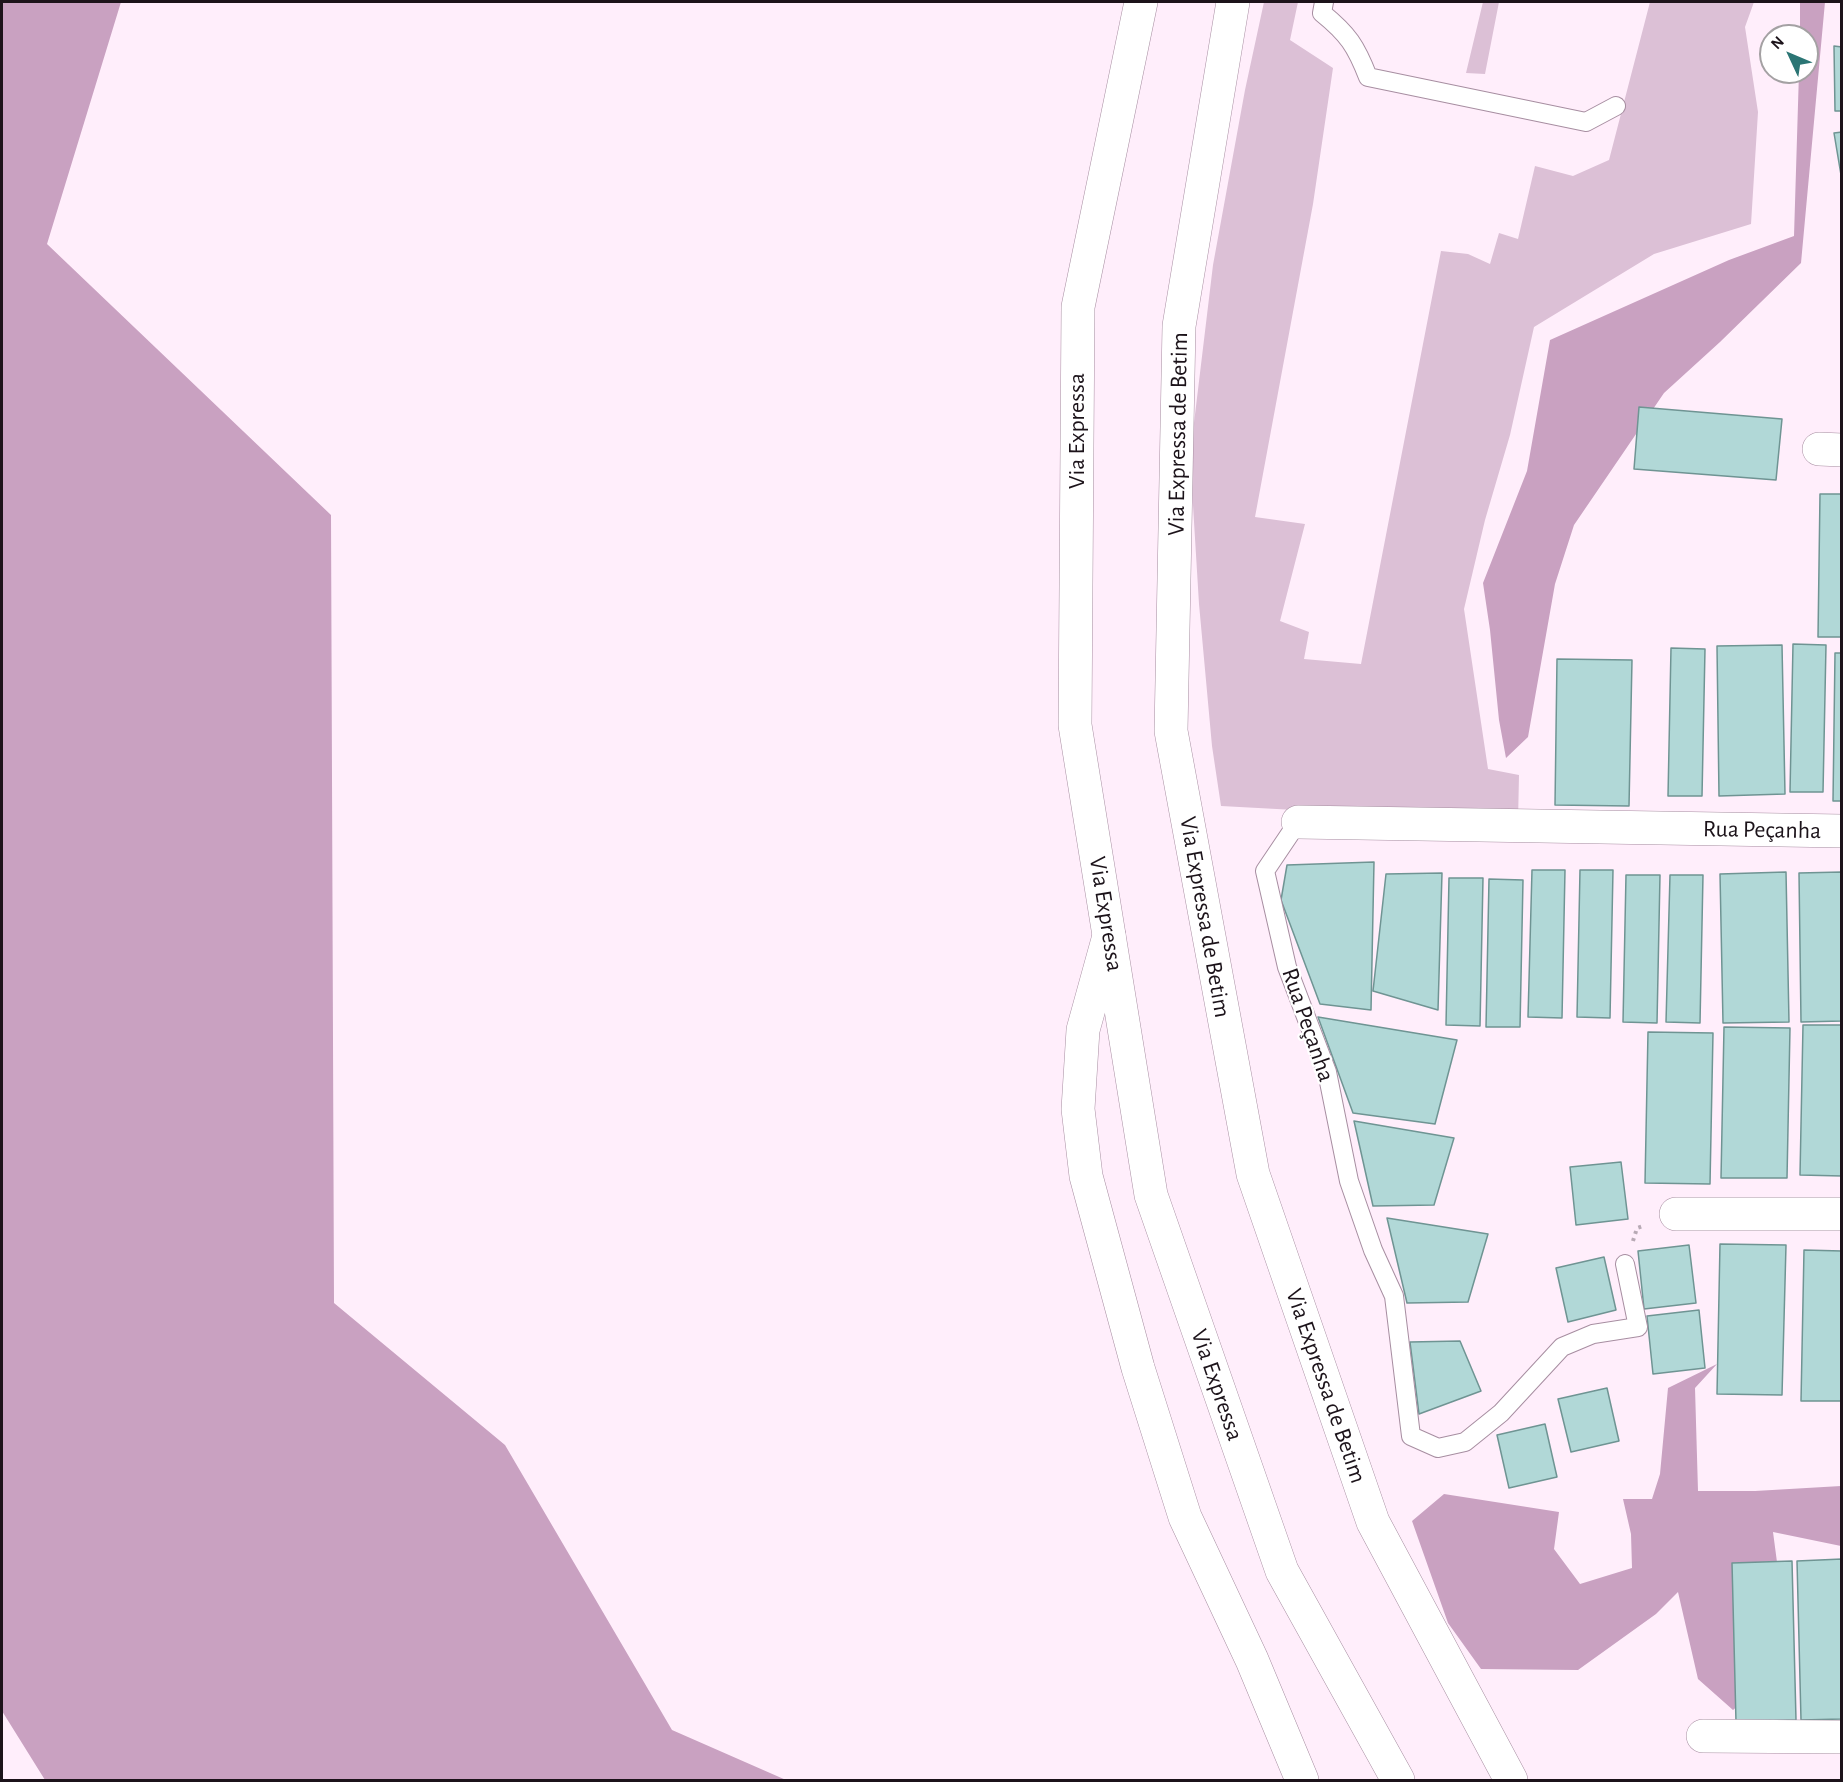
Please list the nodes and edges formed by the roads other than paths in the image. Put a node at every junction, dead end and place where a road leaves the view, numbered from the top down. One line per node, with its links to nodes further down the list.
1 (1142, 2): 7 (main road, Via Expressa)
2 (1233, 2): 15 (main road, Via Expressa de Betim)
3 (1324, 2): 4 (lane)
4 (1616, 106)
5 (1298, 822): 6 (main road, Rua Peçanha); 10 (lane, Rua Peçanha)
6 (1842, 831)
7 (1109, 936): 13 (main road); 14 (main road, Via Expressa)
8 (1676, 1214): 9 (main road)
9 (1842, 1214)
10 (1625, 1264)
11 (1703, 1736): 12 (main road)
12 (1842, 1737)
13 (1302, 1780)
14 (1398, 1780)
15 (1511, 1780)

